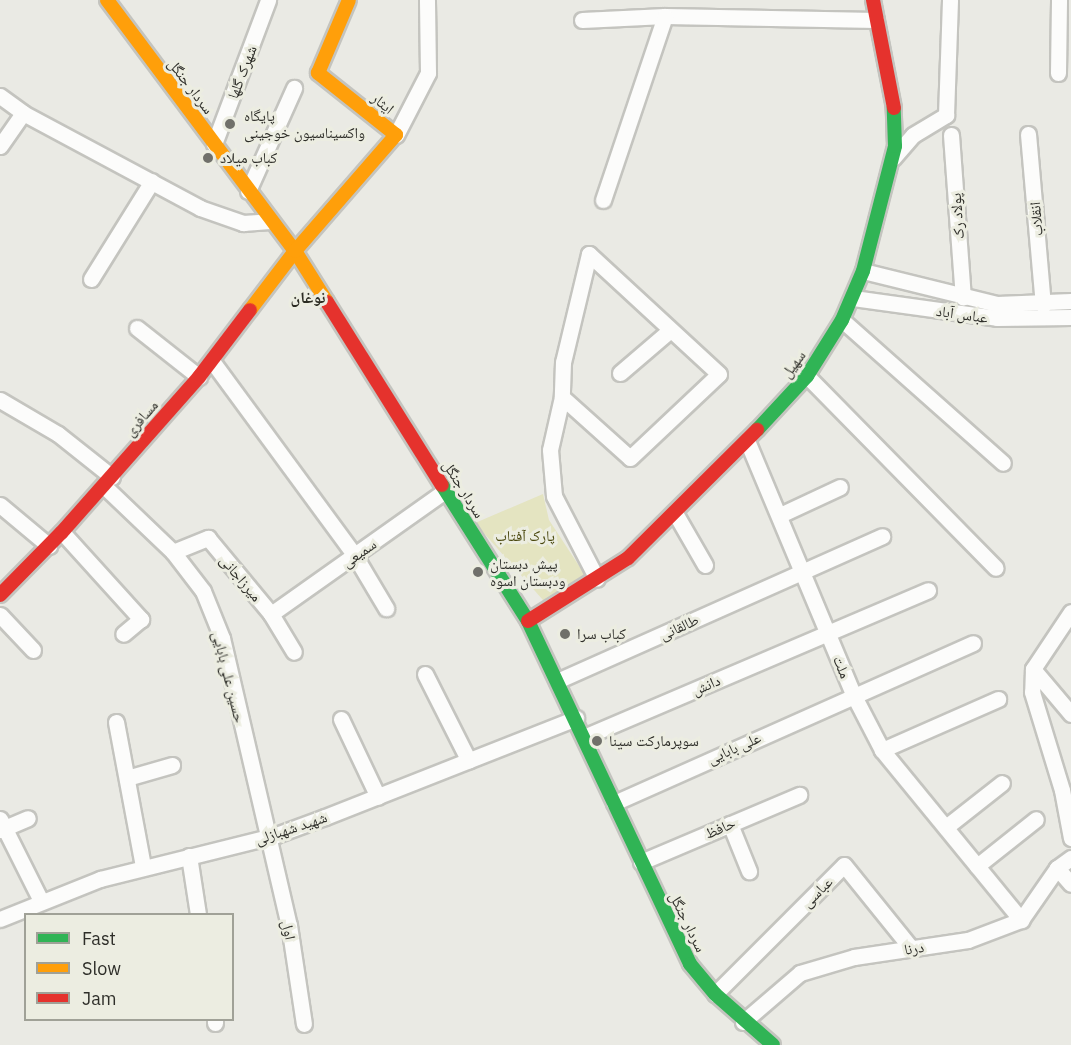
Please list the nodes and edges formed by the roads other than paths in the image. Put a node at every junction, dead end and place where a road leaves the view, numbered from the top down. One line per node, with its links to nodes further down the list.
1 (107, 0): 18 (street, سردار جنگل)
2 (268, 0): 18 (street, شهرک گلها)
3 (349, 0): 16 (street, ایثار)
4 (427, 0): 16 (street)
5 (873, 0): 10 (street, سهیل)
6 (950, 0): 20 (street)
7 (1059, 0): 11 (street)
8 (665, 16): 9 (street); 10 (street); 23 (street)
9 (582, 20)
10 (876, 20): 20 (street, سهیل)
11 (1059, 73)
12 (294, 88): 22 (street)
13 (0, 96): 14 (street)
14 (23, 113): 19 (street); 21 (street)
15 (1028, 134): 31 (street, انقلاب)
16 (396, 135): 25 (street, ایثار)
17 (951, 135): 29 (street, پولاد رک)
18 (214, 144): 22 (street, سردار جنگل)
19 (0, 146)
20 (893, 158): 26 (street, سهیل)
21 (152, 181): 24 (street); 27 (street)
22 (248, 191): 24 (street, سردار جنگل)
23 (603, 200)
24 (270, 221): 25 (street, سردار جنگل)
25 (295, 251): 36 (street, مسافری); 46 (street, سردار جنگل)
26 (863, 271): 28 (street, سهیل); 29 (street, عباس آباد)
27 (91, 279)
28 (853, 298): 32 (street, عباس آباد); 33 (street, سهیل)
29 (963, 298): 31 (street, عباس آباد)
30 (1071, 301): 31 (street, عباس آباد)
31 (1043, 304)
32 (1071, 317)
33 (842, 320): 38 (street, سهیل); 43 (street)
34 (137, 328): 39 (street)
35 (669, 331): 37 (street); 40 (street); 40 (street)
36 (212, 361): 39 (street, مسافری); 54 (street)
37 (620, 373)
38 (807, 376): 42 (street, سهیل); 56 (street)
39 (199, 377): 44 (street, مسافری)
40 (562, 397): 58 (street)
41 (0, 400): 44 (street, حسین علی بابایی)
42 (748, 443): 48 (street, سهیل); 49 (street, ملت)
43 (1003, 463)
44 (108, 481): 50 (street, مسافری); 53 (street, حسین علی بابایی)
45 (840, 487): 49 (street)
46 (446, 490): 54 (street, سمیعی); 65 (street, سردار جنگل)
47 (2, 511): 52 (street)
48 (675, 513): 55 (street); 58 (street, سهیل)
49 (780, 515): 57 (street, ملت)
50 (62, 532): 52 (street, مسافری); 67 (street)
51 (882, 536): 57 (street, طالقانی)
52 (49, 546): 60 (street, مسافری)
53 (173, 552): 63 (street, میرزاجانی); 94 (street, حسین علی بابایی)
54 (355, 556): 61 (street); 63 (street, سمیعی)
55 (705, 565)
56 (996, 568)
57 (802, 573): 66 (street, ملت); 73 (street, طالقانی)
58 (597, 579): 65 (street, سهیل)
59 (928, 590): 66 (street, دانش)
60 (0, 595)
61 (386, 608)
62 (1071, 612): 71 (street)
63 (271, 614): 70 (street, میرزاجانی)
64 (0, 615): 69 (street)
65 (528, 621): 73 (street, سردار جنگل)
66 (828, 633): 74 (street, ملت); 80 (street, دانش)
67 (123, 634)
68 (973, 643): 74 (street, علی بابایی)
69 (33, 650)
70 (294, 652)
71 (1033, 669): 76 (street); 95 (street)
72 (425, 674): 82 (street)
73 (557, 681): 77 (street, سردار جنگل)
74 (853, 694): 81 (street, ملت); 88 (street, علی بابایی)
75 (998, 699): 81 (street)
76 (1071, 714)
77 (576, 718): 80 (street, سردار جنگل); 82 (street, شهید شهبازلی)
78 (341, 719): 87 (street)
79 (116, 722): 84 (street)
80 (584, 737): 88 (street, سردار جنگل)
81 (882, 750): 93 (street, ملت)
82 (469, 761): 87 (street, شهید شهبازلی)
83 (172, 765): 84 (street)
84 (127, 778): 99 (street)
85 (1002, 783): 93 (street)
86 (799, 795): 91 (street, حافظ)
87 (378, 797): 94 (street, شهید شهبازلی)
88 (614, 803): 98 (street, سردار جنگل)
89 (28, 818): 92 (street)
90 (1035, 819): 100 (street)
91 (730, 824): 98 (street, حافظ); 102 (street)
92 (2, 826): 104 (street)
93 (946, 827): 100 (street, ملت)
94 (266, 837): 96 (street, شهید شهبازلی); 111 (street, اول)
95 (1071, 838)
96 (189, 856): 99 (street, شهید شهبازلی); 105 (street)
97 (1071, 858): 101 (street)
98 (641, 862): 109 (street, سردار جنگل)
99 (143, 866): 104 (street, شهید شهبازلی)
100 (977, 866): 107 (street, ملت)
101 (1057, 868): 103 (street); 107 (street)
102 (749, 871)
103 (1071, 884)
104 (41, 901): 106 (street, شهید شهبازلی)
105 (198, 913)
106 (0, 919)
107 (1020, 920): 108 (street, درنا)
108 (911, 948): 109 (street, عباسی); 110 (street, درنا)
109 (715, 994): 110 (street, سردار جنگل)
110 (743, 1022): 112 (street, سردار جنگل)
111 (304, 1024)
112 (772, 1045)

